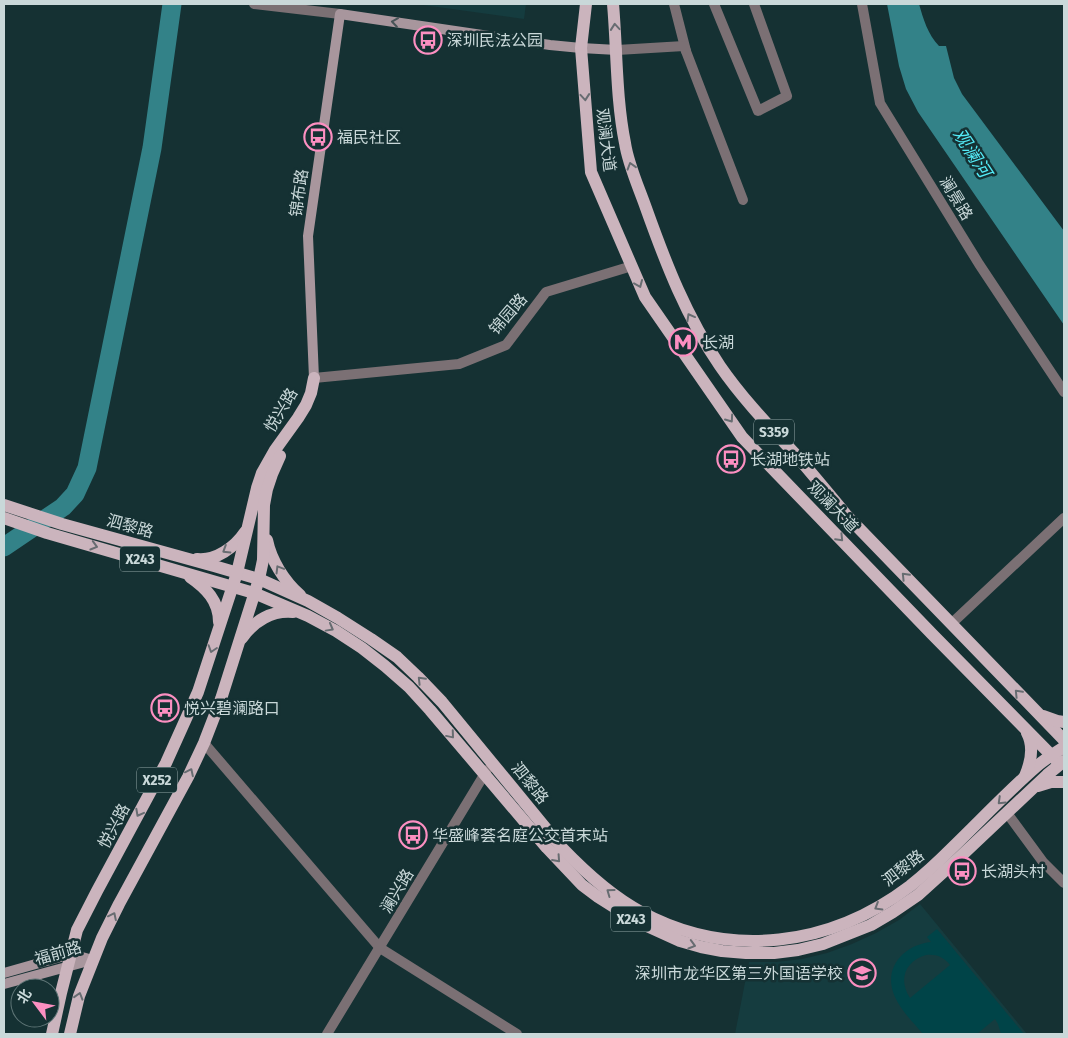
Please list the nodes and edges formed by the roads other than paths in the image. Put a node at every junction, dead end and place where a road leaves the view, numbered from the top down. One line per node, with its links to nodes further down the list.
1 (254, 4): 8 (street)
2 (586, 4): 9 (main road, 观澜大道 / S359)
3 (613, 4): 10 (main road, 观澜大道 / S359, one-way to 3)
4 (674, 4): 11 (street)
5 (714, 4): 6 (street)
6 (754, 4)
7 (862, 4): 15 (street, 澜景路)
8 (340, 14): 9 (main road, one-way to 8); 14 (main road, 锦布路 / X252)
9 (581, 48): 10 (main road); 13 (main road, 观澜大道 / S359, one-way to 13)
10 (617, 50): 11 (street); 29 (main road, 观澜大道 / S359, one-way to 10)
11 (686, 50): 12 (street)
12 (743, 200)
13 (632, 266): 14 (street, 锦园路); 34 (main road, 观澜大道 / S359, one-way to 34)
14 (314, 378): 17 (main road, 悦兴路 / X252); 20 (main road, 悦兴路 / X252)
15 (1064, 392)
16 (4, 505): 21 (main road, 泗黎路 / X243)
17 (250, 518): 21 (main road, one-way to 21); 23 (main road, 悦兴路 / X252)
18 (1064, 518): 29 (street)
19 (10, 520): 22 (main road, 泗黎路 / X243, one-way to 22)
20 (264, 529): 24 (main road, 悦兴路 / X252); 27 (main road, one-way to 20)
21 (187, 558): 23 (main road, 泗黎路 / X243)
22 (179, 570): 25 (main road, 泗黎路 / X243); 30 (main road)
23 (238, 573): 24 (main road, 泗黎路 / X243); 25 (main road, 悦兴路 / X252)
24 (259, 579): 26 (main road, 悦兴路 / X252); 27 (main road, 泗黎路 / X243)
25 (233, 586): 26 (main road, 泗黎路 / X243); 30 (main road, 悦兴路 / X252)
26 (254, 593): 28 (main road, 泗黎路 / X243); 31 (main road, 悦兴路 / X252)
27 (308, 601): 38 (main road, 泗黎路 / X243, one-way to 27)
28 (299, 613): 31 (main road); 40 (main road, 泗黎路 / X243, one-way to 40)
29 (950, 624): 32 (main road, 观澜大道 / S359, one-way to 29)
30 (219, 629): 47 (main road, 悦兴路 / X252, one-way to 47)
31 (238, 644): 36 (main road, 悦兴路 / X252)
32 (1036, 712): 33 (main road); 35 (main road, 观澜大道 / S359)
33 (1064, 722)
34 (1024, 728): 39 (main road, 观澜大道 / S359); 41 (main road)
35 (1064, 740)
36 (204, 743): 46 (street); 48 (main road, 悦兴路 / X252, one-way to 36)
37 (1064, 747): 39 (main road, 泗黎路 / X243)
38 (492, 762): 40 (street, 澜兴路); 41 (main road, 泗黎路 / X243, one-way to 38)
39 (1060, 762): 41 (main road, 泗黎路 / X243); 43 (main road, 泗黎路 / X243)
40 (485, 774): 44 (main road, 泗黎路 / X243, one-way to 44); 46 (street, 澜兴路)
41 (1023, 779)
42 (1064, 782): 43 (main road)
43 (1031, 790): 44 (main road, 泗黎路 / X243)
44 (1007, 812): 45 (street)
45 (1064, 883)
46 (380, 948): 54 (street, 澜兴路); 55 (street)
47 (71, 954): 48 (main road, 福前路); 49 (main road, 悦兴路 / X252); 50 (main road, 福前路)
48 (93, 960): 49 (main road, 福前路); 53 (main road, 悦兴路, one-way to 48)
49 (68, 967): 51 (main road, 福前路); 52 (main road, 悦兴路)
50 (4, 972)
51 (26, 978)
52 (60, 997)
53 (70, 1034)
54 (327, 1034)
55 (517, 1034)

